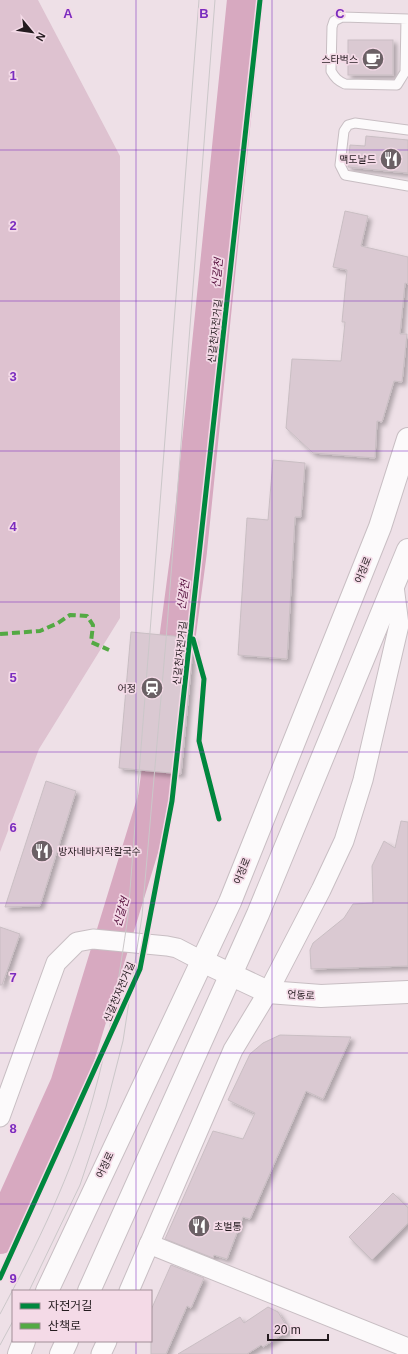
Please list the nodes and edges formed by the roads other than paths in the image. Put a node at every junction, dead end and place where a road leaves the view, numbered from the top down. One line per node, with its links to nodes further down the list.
1 (407, 19): 1 (lane)
2 (408, 130): 3 (lane)
3 (408, 186)
4 (408, 439): 7 (main road, 어정로)
5 (408, 550): 6 (main road)
6 (394, 586): 8 (main road); 9 (street)
7 (202, 960): 8 (main road, 언동로); 11 (street); 13 (main road, 어정로)
8 (231, 976): 9 (main road, 언동로); 14 (main road)
9 (268, 992): 10 (main road, 언동로); 12 (street)
10 (408, 992)
11 (0, 1117)
12 (149, 1244): 15 (street); 19 (street)
13 (47, 1290)
14 (89, 1290)
15 (128, 1290)
16 (24, 1342): 20 (main road)
17 (67, 1342): 21 (main road)
18 (107, 1342): 22 (street)
19 (408, 1348)
20 (19, 1354)
21 (61, 1354)
22 (101, 1354)

